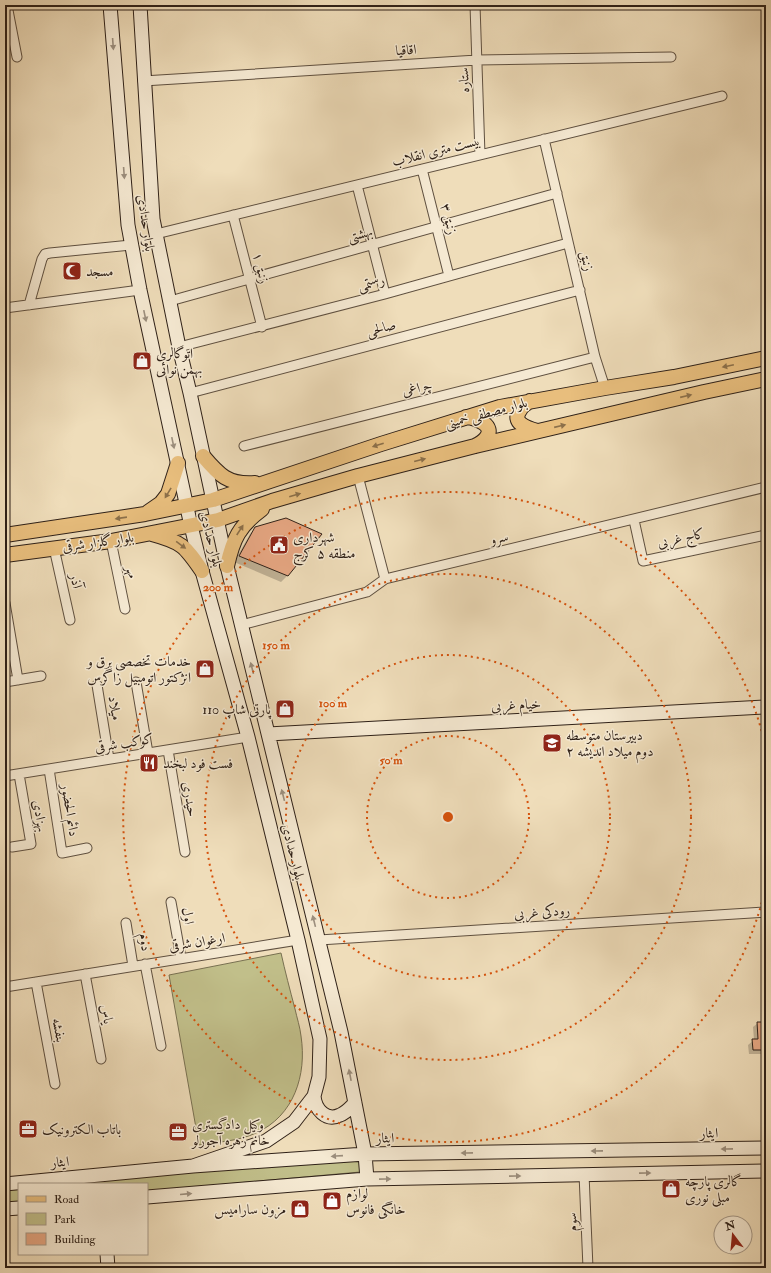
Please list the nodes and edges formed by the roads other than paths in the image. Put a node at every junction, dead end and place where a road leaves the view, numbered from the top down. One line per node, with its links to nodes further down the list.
1 (7, 5): 5 (street)
2 (110, 5): 19 (main road, بلوار حدادی, one-way to 19)
3 (140, 5): 8 (main road, بلوار حدادی)
4 (475, 5): 7 (street, ستاره)
5 (17, 57)
6 (671, 57): 7 (street, اقاقیا)
7 (477, 60): 8 (street, اقاقیا); 11 (street, ستاره)
8 (143, 80): 17 (main road, بلوار حدادی)
9 (722, 96): 10 (street, بیست متری انقلاب)
10 (544, 139): 11 (street, بیست متری انقلاب); 14 (street, زنبق)
11 (480, 155): 12 (street, بیست متری انقلاب)
12 (422, 169): 13 (street, بیست متری انقلاب); 16 (street, زنبق ۳)
13 (357, 185): 15 (street, بیست متری انقلاب); 20 (street)
14 (557, 193): 16 (street, بهشتی); 18 (street, زنبق)
15 (233, 215): 17 (street, بیست متری انقلاب); 22 (street, زنبق ۱)
16 (437, 228): 20 (street, بهشتی); 21 (street, زنبق ۳)
17 (156, 234): 26 (main road, بلوار حدادی)
18 (568, 243): 21 (street, رستمی); 24 (street, زنبق)
19 (131, 245): 23 (main road, بلوار حدادی); 27 (street)
20 (373, 245): 22 (street, بهشتی); 25 (street)
21 (449, 276): 25 (street, رستمی)
22 (249, 278): 26 (street, بهشتی); 29 (street, زنبق ۱)
23 (140, 290): 27 (street); 42 (main road, بلوار حدادی, one-way to 42)
24 (580, 290): 31 (street, زنبق); 35 (street, صالحی)
25 (385, 294): 29 (street, رستمی)
26 (170, 301): 30 (main road, بلوار حدادی)
27 (29, 305): 28 (street)
28 (5, 308)
29 (262, 327): 30 (street, رستمی)
30 (179, 347): 35 (main road, بلوار حدادی)
31 (595, 357): 34 (street, زنبق); 39 (street, چراغی)
32 (766, 358): 34 (main road, بلوار مصطفی خمینی, one-way to 34)
33 (766, 379): 38 (main road, بلوار مصطفی خمینی, one-way to 33)
34 (605, 388): 36 (main road, بلوار مصطفی خمینی)
35 (190, 393): 41 (main road, بلوار حدادی)
36 (530, 401): 37 (main road, بلوار مصطفی خمینی); 38 (main road)
37 (466, 417): 40 (main road); 44 (main road, بلوار مصطفی خمینی, one-way to 44)
38 (537, 431): 40 (main road, بلوار مصطفی خمینی)
39 (244, 446)
40 (475, 446): 43 (main road, بلوار مصطفی خمینی, one-way to 40)
41 (203, 456): 44 (main road); 46 (main road, بلوار حدادی)
42 (178, 463): 48 (main road, بلوار حدادی); 49 (main road, one-way to 49)
43 (358, 476): 47 (main road, بلوار مصطفی خمینی, one-way to 43); 61 (street)
44 (267, 482): 46 (main road, بلوار مصطفی خمینی)
45 (766, 487): 51 (street, سرو)
46 (213, 500): 48 (main road, بلوار گلزار شرقی); 50 (main road, بلوار حدادی)
47 (272, 501): 50 (main road, بلوار مصطفی خمینی); 59 (main road, one-way to 47)
48 (187, 505): 49 (main road, بلوار گلزار شرقی); 52 (main road, بلوار حدادی)
49 (145, 514): 55 (main road, بلوار گلزار شرقی, one-way to 55)
50 (218, 520): 52 (main road, بلوار گلزار شرقی); 59 (main road, بلوار حدادی)
51 (634, 520): 54 (street, کاج غربی); 61 (street, سرو)
52 (191, 526): 53 (main road, بلوار گلزار شرقی); 60 (main road, بلوار حدادی)
53 (150, 534): 56 (main road, بلوار گلزار شرقی); 60 (main road, one-way to 60)
54 (766, 534)
55 (5, 535)
56 (111, 541): 57 (main road, بلوار گلزار شرقی); 63 (street, مهر)
57 (54, 548): 58 (main road, بلوار گلزار شرقی); 64 (street, آذر)
58 (5, 555)
59 (227, 566): 65 (main road, بلوار حدادی)
60 (202, 571): 73 (main road, بلوار حدادی)
61 (385, 579): 65 (street, سرو)
62 (5, 603): 67 (street)
63 (125, 609)
64 (70, 620)
65 (242, 625): 72 (main road, بلوار حدادی, one-way to 65)
66 (41, 676): 67 (street)
67 (18, 680): 68 (street)
68 (5, 682)
69 (136, 682): 75 (street)
70 (97, 685): 76 (street, میلاد)
71 (766, 707): 72 (main road, خیام غربی)
72 (268, 734): 87 (main road, بلوار حدادی, one-way to 72)
73 (248, 737): 74 (street, کوکب شرقی); 86 (main road, بلوار حدادی)
74 (168, 750): 75 (street, کوکب شرقی); 82 (street, حیدری)
75 (148, 753): 76 (street, کوکب شرقی)
76 (109, 759): 77 (street, کوکب شرقی)
77 (49, 769): 78 (street, کوکب شرقی); 81 (street, دائم الحضور)
78 (19, 774): 79 (street, کوکب شرقی); 80 (street, بهزادی)
79 (5, 776)
80 (12, 847)
81 (87, 848)
82 (185, 852)
83 (171, 902): 88 (street, اول)
84 (766, 912): 87 (street, رودکی غربی)
85 (126, 923): 90 (street, دوم)
86 (298, 940): 88 (street, ارغوان شرقی); 97 (main road, بلوار حدادی)
87 (319, 940): 98 (main road, بلوار حدادی, one-way to 87)
88 (181, 958): 89 (street, ارغوان شرقی)
89 (146, 964): 90 (street, ارغوان شرقی); 94 (street)
90 (133, 966): 91 (street, ارغوان شرقی)
91 (85, 974): 92 (street, ارغوان شرقی); 95 (street, یاس)
92 (36, 982): 93 (street, ارغوان شرقی); 96 (street, بنفشه)
93 (5, 987)
94 (161, 1046)
95 (101, 1059)
96 (55, 1084)
97 (314, 1096): 98 (main road); 101 (main road, بلوار حدادی)
98 (355, 1103): 100 (main road, بلوار حدادی)
99 (766, 1148): 100 (main road, ایثار, one-way to 100)
100 (365, 1154): 101 (main road, ایثار, one-way to 101); 104 (main road, بلوار حدادی)
101 (193, 1166): 105 (main road, ایثار)
102 (766, 1171): 103 (main road, one-way to 102)
103 (584, 1174): 104 (main road, one-way to 103); 111 (street, سوم)
104 (367, 1179): 106 (main road, one-way to 104)
105 (5, 1184)
106 (148, 1197)
107 (18, 1208): 108 (main road)
108 (5, 1209)
109 (107, 1255): 110 (main road)
110 (108, 1268)
111 (588, 1268)

